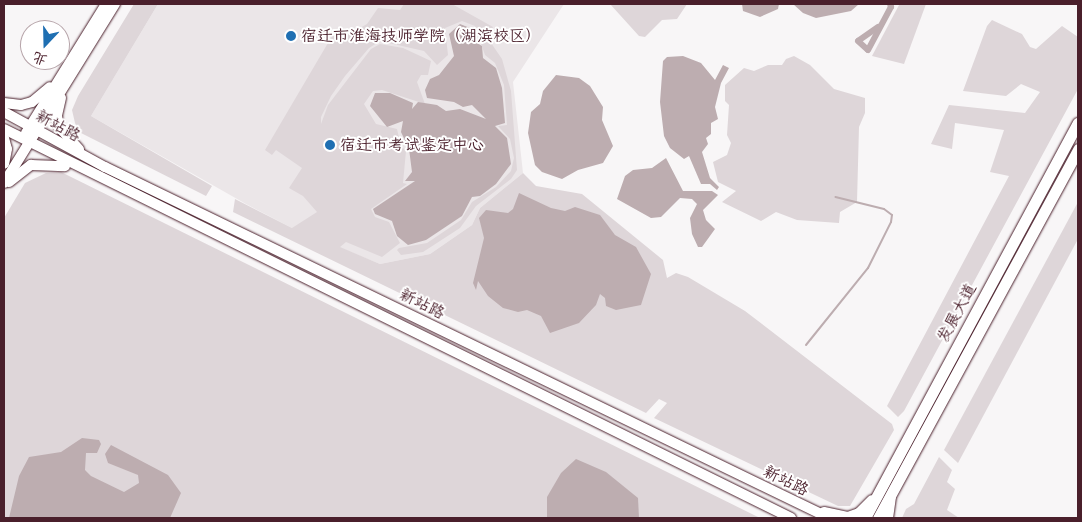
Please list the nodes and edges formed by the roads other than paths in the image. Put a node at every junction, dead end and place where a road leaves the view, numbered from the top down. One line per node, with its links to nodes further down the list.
1 (106, 4): 3 (street)
2 (115, 4): 3 (street)
3 (77, 58): 4 (street); 8 (street); 13 (street)
4 (4, 103)
5 (4, 112): 8 (street, 新站路)
6 (1078, 122): 18 (main road, 发展大道)
7 (4, 129): 10 (street, 新站路)
8 (32, 130): 10 (street); 13 (street, 新站路)
9 (4, 138): 12 (street)
10 (25, 142): 14 (street); 15 (street, 新站路); 16 (street)
11 (1078, 149): 18 (main road, 发展大道)
12 (4, 164)
13 (105, 167): 19 (street, 新站路)
14 (4, 170)
15 (97, 177): 17 (street); 20 (street, 新站路)
16 (4, 183)
17 (4, 189)
18 (887, 490): 19 (street); 22 (main road, 发展大道); 23 (main road, 发展大道); 24 (street)
19 (805, 507): 21 (street, 新站路)
20 (791, 518)
21 (829, 518)
22 (865, 518)
23 (878, 518)
24 (888, 518)

